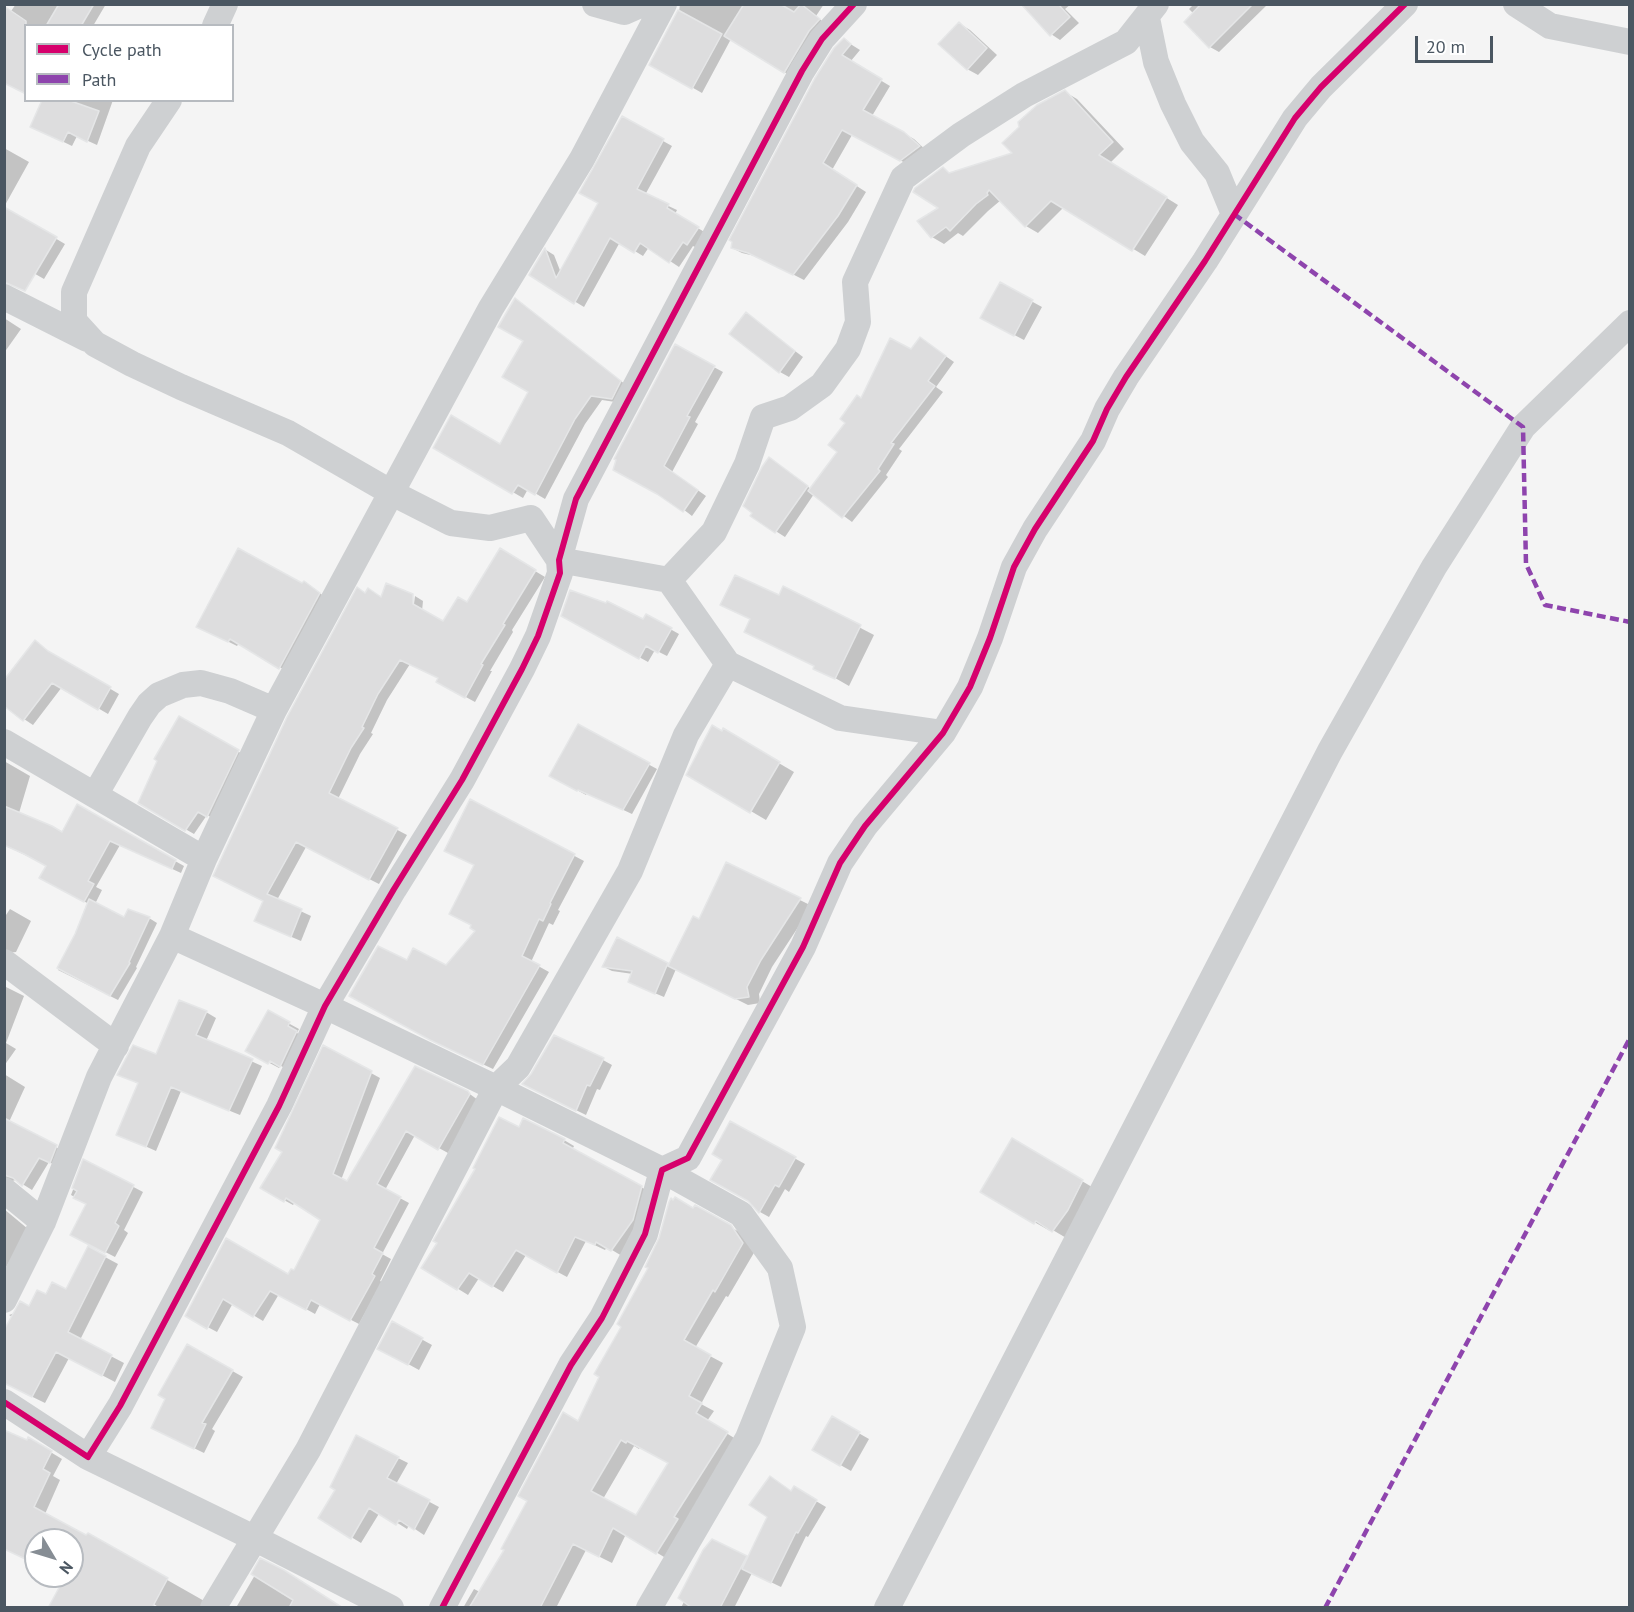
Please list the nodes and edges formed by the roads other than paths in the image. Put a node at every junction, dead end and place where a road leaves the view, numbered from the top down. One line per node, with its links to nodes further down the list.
1 (225, 4): 9 (street)
2 (595, 4): 3 (street)
3 (642, 4)
4 (664, 4): 16 (street)
5 (854, 4): 17 (street)
6 (1405, 4): 12 (street)
7 (1516, 4): 10 (street)
8 (1151, 11): 12 (street); 18 (street)
9 (217, 24)
10 (1629, 42)
11 (168, 102): 15 (street)
12 (1234, 214): 21 (street)
13 (4, 297): 15 (street)
14 (1629, 322): 41 (street)
15 (95, 344): 16 (street)
16 (392, 493): 17 (street); 20 (street)
17 (559, 560): 18 (street); 27 (street)
18 (669, 580): 19 (street)
19 (728, 664): 21 (street); 29 (street)
20 (274, 710): 23 (street); 24 (street)
21 (943, 733): 30 (street)
22 (4, 742): 23 (street)
23 (95, 795): 24 (street)
24 (204, 859): 25 (street)
25 (172, 936): 27 (street); 28 (street)
26 (4, 962): 28 (street)
27 (326, 1006): 29 (street); 35 (street)
28 (116, 1046): 32 (street)
29 (496, 1088): 30 (street); 36 (street)
30 (662, 1170): 39 (street); 40 (street)
31 (4, 1190): 32 (street)
32 (43, 1222): 33 (street)
33 (4, 1300)
34 (4, 1402): 35 (street)
35 (88, 1457): 36 (street)
36 (256, 1539): 37 (street); 38 (street)
37 (213, 1608)
38 (391, 1608)
39 (442, 1608)
40 (650, 1608)
41 (887, 1608)

